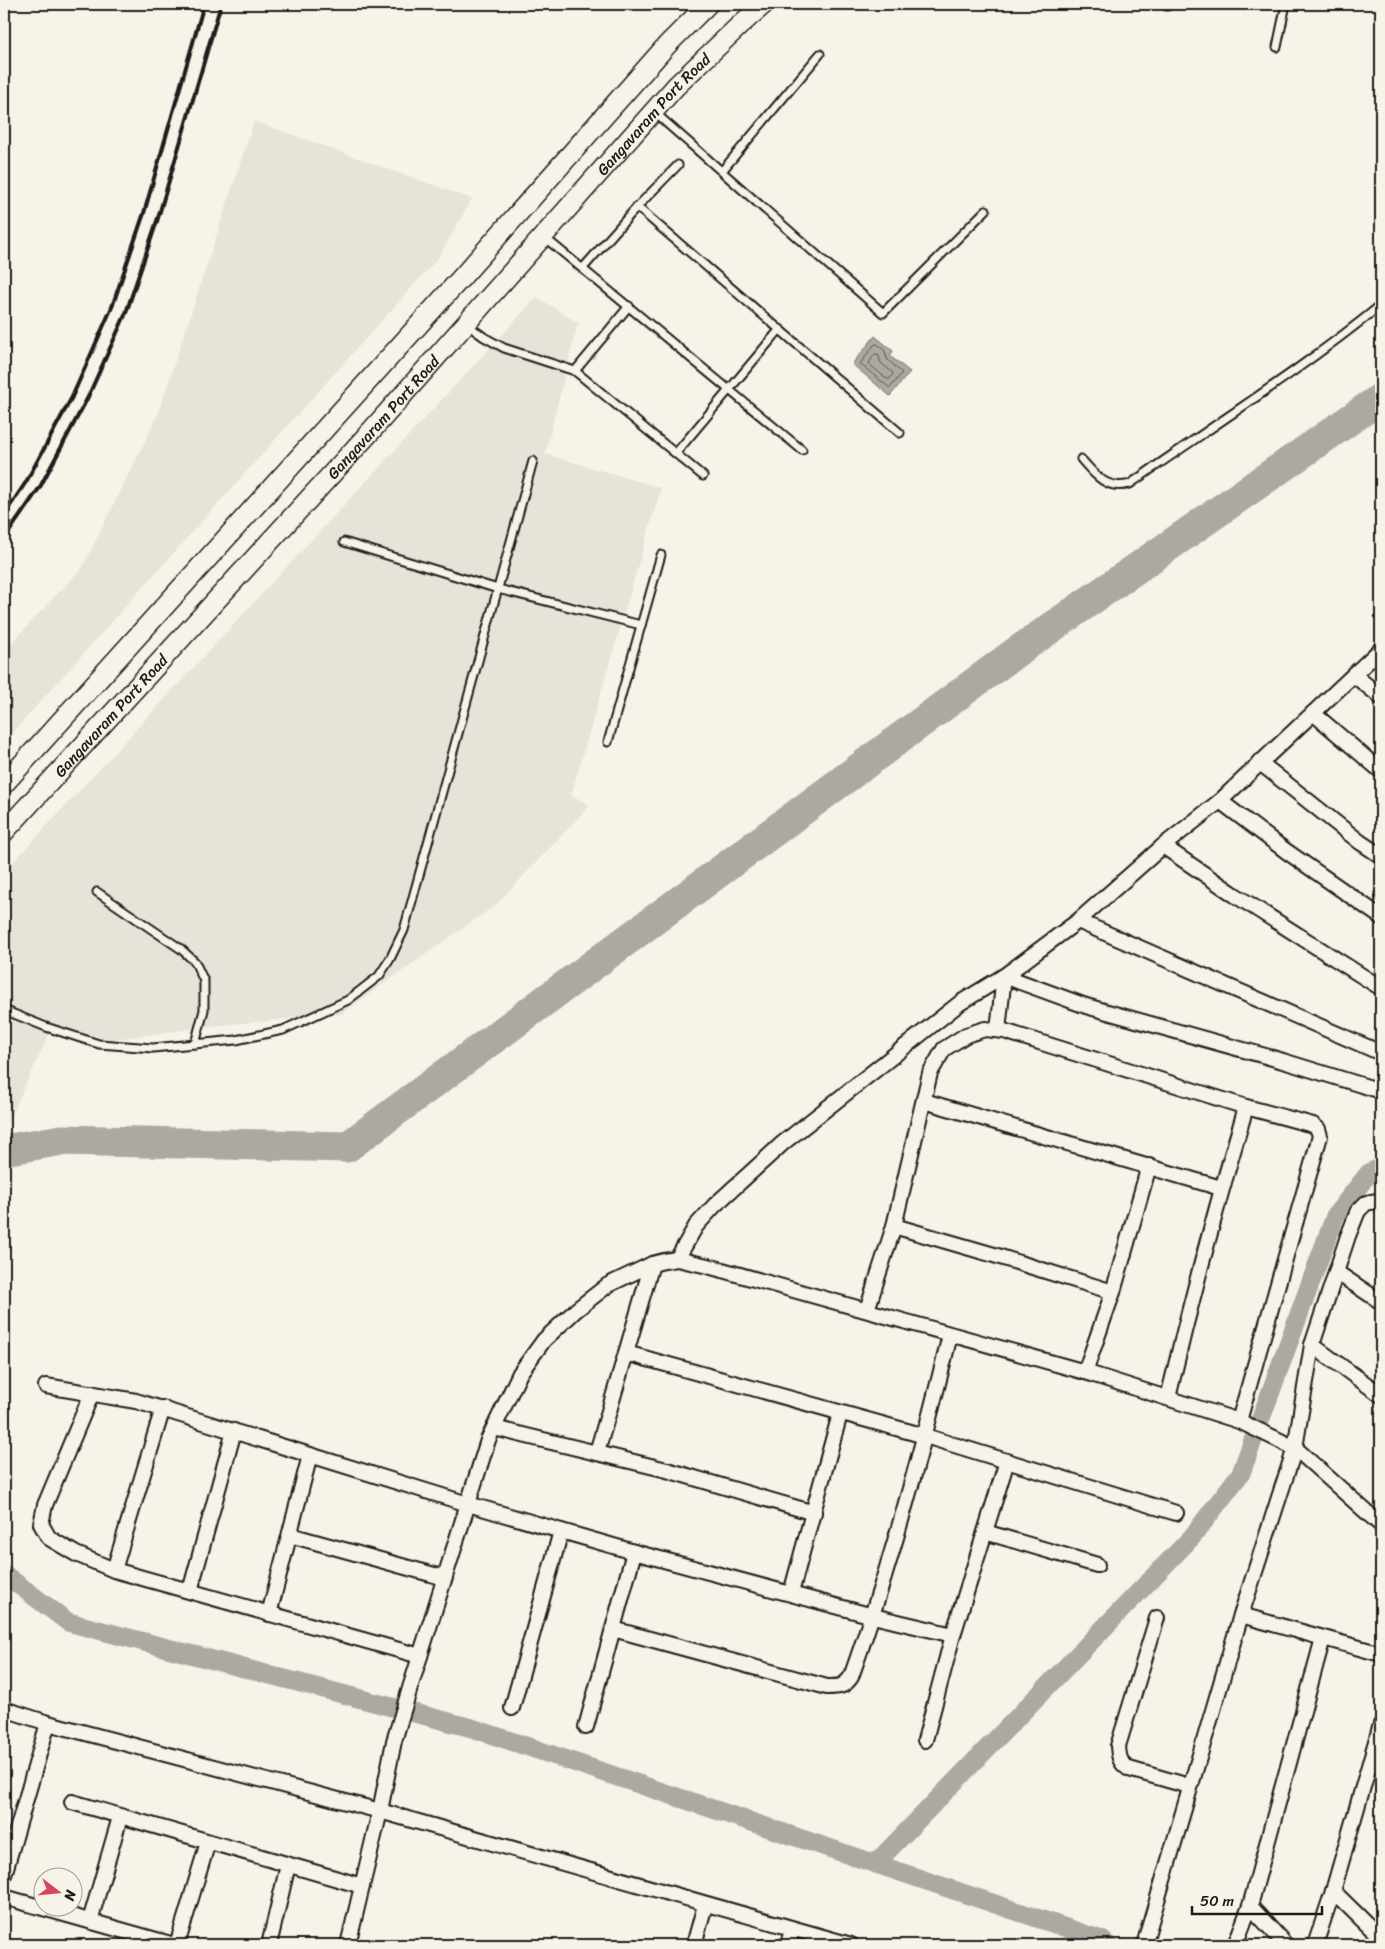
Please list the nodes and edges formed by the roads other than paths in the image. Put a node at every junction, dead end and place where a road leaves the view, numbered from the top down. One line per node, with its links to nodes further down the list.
1 (708, 4): 36 (street, Gangavaram Port Road)
2 (764, 4): 6 (street, Gangavaram Port Road)
3 (1286, 4): 4 (lane)
4 (1277, 47)
5 (820, 54): 8 (lane)
6 (654, 112): 8 (lane); 11 (street, Gangavaram Port Road)
7 (678, 165): 9 (lane)
8 (722, 171): 10 (lane)
9 (637, 206): 12 (lane); 16 (lane)
10 (986, 210)
11 (543, 236): 12 (lane); 15 (street, Gangavaram Port Road)
12 (583, 268): 14 (lane)
13 (1381, 305): 22 (lane)
14 (629, 306): 17 (lane); 18 (lane)
15 (466, 324): 17 (lane); 38 (street, Gangavaram Port Road)
16 (780, 330): 18 (lane); 19 (lane)
17 (575, 371): 21 (lane)
18 (729, 389): 20 (lane); 21 (lane)
19 (900, 433)
20 (802, 450)
21 (676, 453): 24 (lane)
22 (1081, 459)
23 (533, 461): 27 (lane)
24 (703, 476)
25 (344, 542): 27 (lane)
26 (661, 555): 28 (lane)
27 (498, 589): 28 (lane); 48 (lane)
28 (641, 625): 33 (lane)
29 (1381, 649): 30 (street)
30 (1354, 675): 31 (street); 32 (street)
31 (1381, 697)
32 (1313, 713): 34 (street); 35 (street)
33 (608, 742)
34 (1259, 762): 37 (street); 40 (street)
35 (1381, 771)
36 (4, 784)
37 (1220, 800): 39 (street); 42 (street)
38 (4, 832)
39 (1163, 846): 43 (street); 45 (street)
40 (1381, 856)
41 (97, 892): 48 (lane)
42 (1381, 916)
43 (1078, 921): 44 (street); 49 (street)
44 (1004, 976): 47 (street); 50 (street); 57 (street)
45 (1381, 988)
46 (4, 1010): 48 (lane)
47 (998, 1030): 51 (street); 52 (street)
48 (195, 1044)
49 (1381, 1053)
50 (1381, 1091)
51 (924, 1100): 53 (street); 56 (street)
52 (1246, 1107): 54 (street); 73 (street)
53 (1149, 1166): 54 (street); 60 (street)
54 (1221, 1188): 70 (street)
55 (1381, 1203): 59 (street)
56 (894, 1226): 60 (street); 62 (street)
57 (677, 1259): 58 (street); 62 (street)
58 (652, 1264): 65 (street); 74 (street)
59 (1336, 1272): 61 (street); 64 (street)
60 (1113, 1292): 66 (street)
61 (1381, 1302)
62 (867, 1310): 63 (street)
63 (950, 1335): 66 (street); 76 (street)
64 (1312, 1345): 69 (street); 77 (street)
65 (626, 1353): 72 (street); 78 (street)
66 (1084, 1372): 70 (street)
67 (46, 1386): 68 (street)
68 (92, 1393): 71 (street); 90 (street)
69 (1381, 1395)
70 (1168, 1398): 73 (street)
71 (163, 1408): 75 (street); 90 (street)
72 (840, 1414): 76 (street); 82 (street)
73 (1239, 1421): 77 (street)
74 (494, 1428): 78 (street); 81 (street)
75 (234, 1431): 79 (street); 92 (street)
76 (926, 1436): 80 (street); 96 (street)
77 (1295, 1448): 84 (street); 95 (street)
78 (597, 1452): 82 (street)
79 (310, 1455): 81 (street); 87 (street)
80 (1007, 1461): 83 (street); 86 (street)
81 (468, 1504): 85 (street); 91 (street)
82 (814, 1513): 93 (street)
83 (1176, 1513)
84 (1381, 1525)
85 (561, 1531): 88 (street); 103 (street)
86 (985, 1532): 89 (street); 99 (street)
87 (290, 1535): 91 (street); 94 (street)
88 (634, 1552): 93 (street); 98 (street)
89 (1097, 1565)
90 (114, 1570): 92 (street)
91 (445, 1578): 102 (street)
92 (190, 1591): 94 (street)
93 (791, 1593): 96 (street)
94 (270, 1614): 102 (street)
95 (1240, 1615): 100 (street); 109 (street)
96 (873, 1616): 98 (street); 99 (street)
97 (1157, 1618): 109 (street)
98 (613, 1629): 107 (street)
99 (953, 1635): 108 (street)
100 (1323, 1638): 101 (street); 120 (street)
101 (1381, 1654)
102 (420, 1656): 111 (street)
103 (512, 1708)
104 (4, 1709): 105 (street)
105 (48, 1723): 111 (street); 115 (street)
106 (1381, 1724): 117 (street)
107 (586, 1727)
108 (924, 1740)
109 (1189, 1786): 130 (street)
110 (72, 1802): 112 (street)
111 (380, 1811): 116 (street); 119 (street)
112 (120, 1817): 113 (street); 121 (street)
113 (208, 1842): 114 (street); 124 (street)
114 (288, 1864): 116 (street); 125 (street)
115 (4, 1875)
116 (362, 1886): 126 (street)
117 (1334, 1891): 123 (street); 133 (street)
118 (4, 1897): 121 (street)
119 (705, 1904): 122 (street); 127 (street)
120 (1250, 1906): 131 (street); 132 (street)
121 (90, 1921): 124 (street)
122 (792, 1929): 128 (street); 129 (street)
123 (1381, 1938)
124 (175, 1945)
125 (269, 1945)
126 (349, 1945)
127 (694, 1945)
128 (788, 1945)
129 (851, 1945)
130 (1144, 1945)
131 (1235, 1945)
132 (1286, 1945)
133 (1315, 1945)

